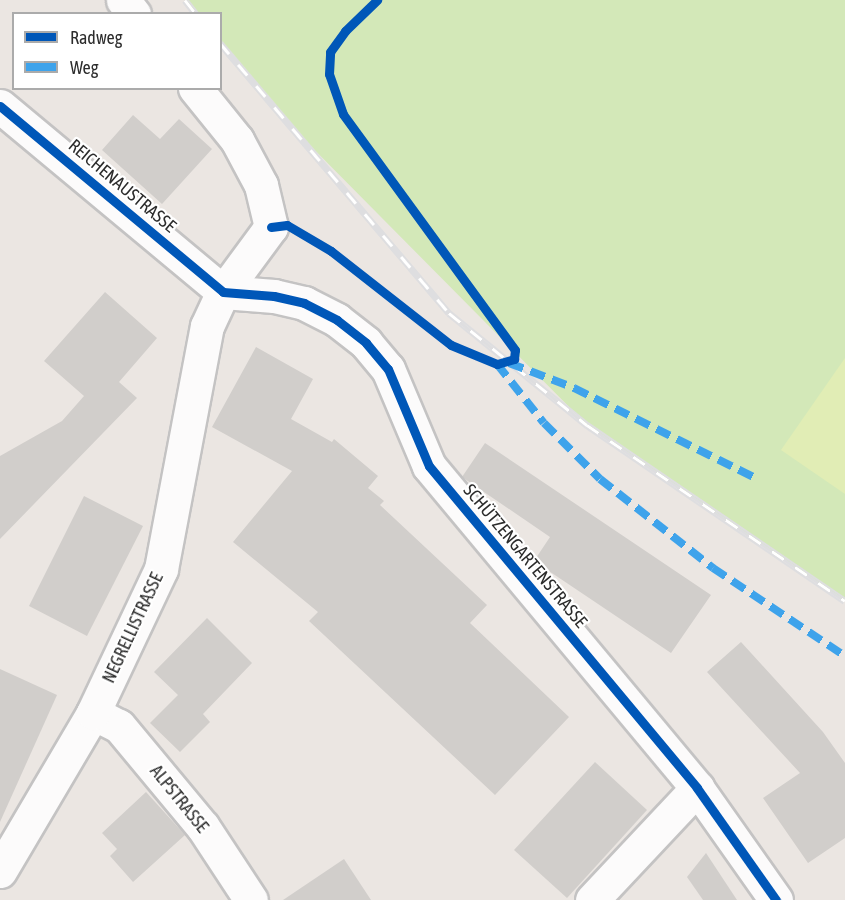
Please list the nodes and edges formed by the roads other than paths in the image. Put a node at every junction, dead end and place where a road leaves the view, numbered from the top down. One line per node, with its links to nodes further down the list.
1 (123, 0): 2 (street)
2 (132, 12)
3 (197, 90): 5 (street, NEGRELLISTRASSE)
4 (0, 106): 5 (street, REICHENAUSTRASSE)
5 (223, 292): 6 (street, NEGRELLISTRASSE); 7 (street, SCHÜTZENGARTENSTRASSE)
6 (93, 713): 8 (street, NEGRELLISTRASSE); 9 (street, ALPSTRASSE)
7 (697, 788): 10 (street); 11 (street, SCHÜTZENGARTENSTRASSE)
8 (0, 871)
9 (251, 900)
10 (592, 900)
11 (776, 900)

